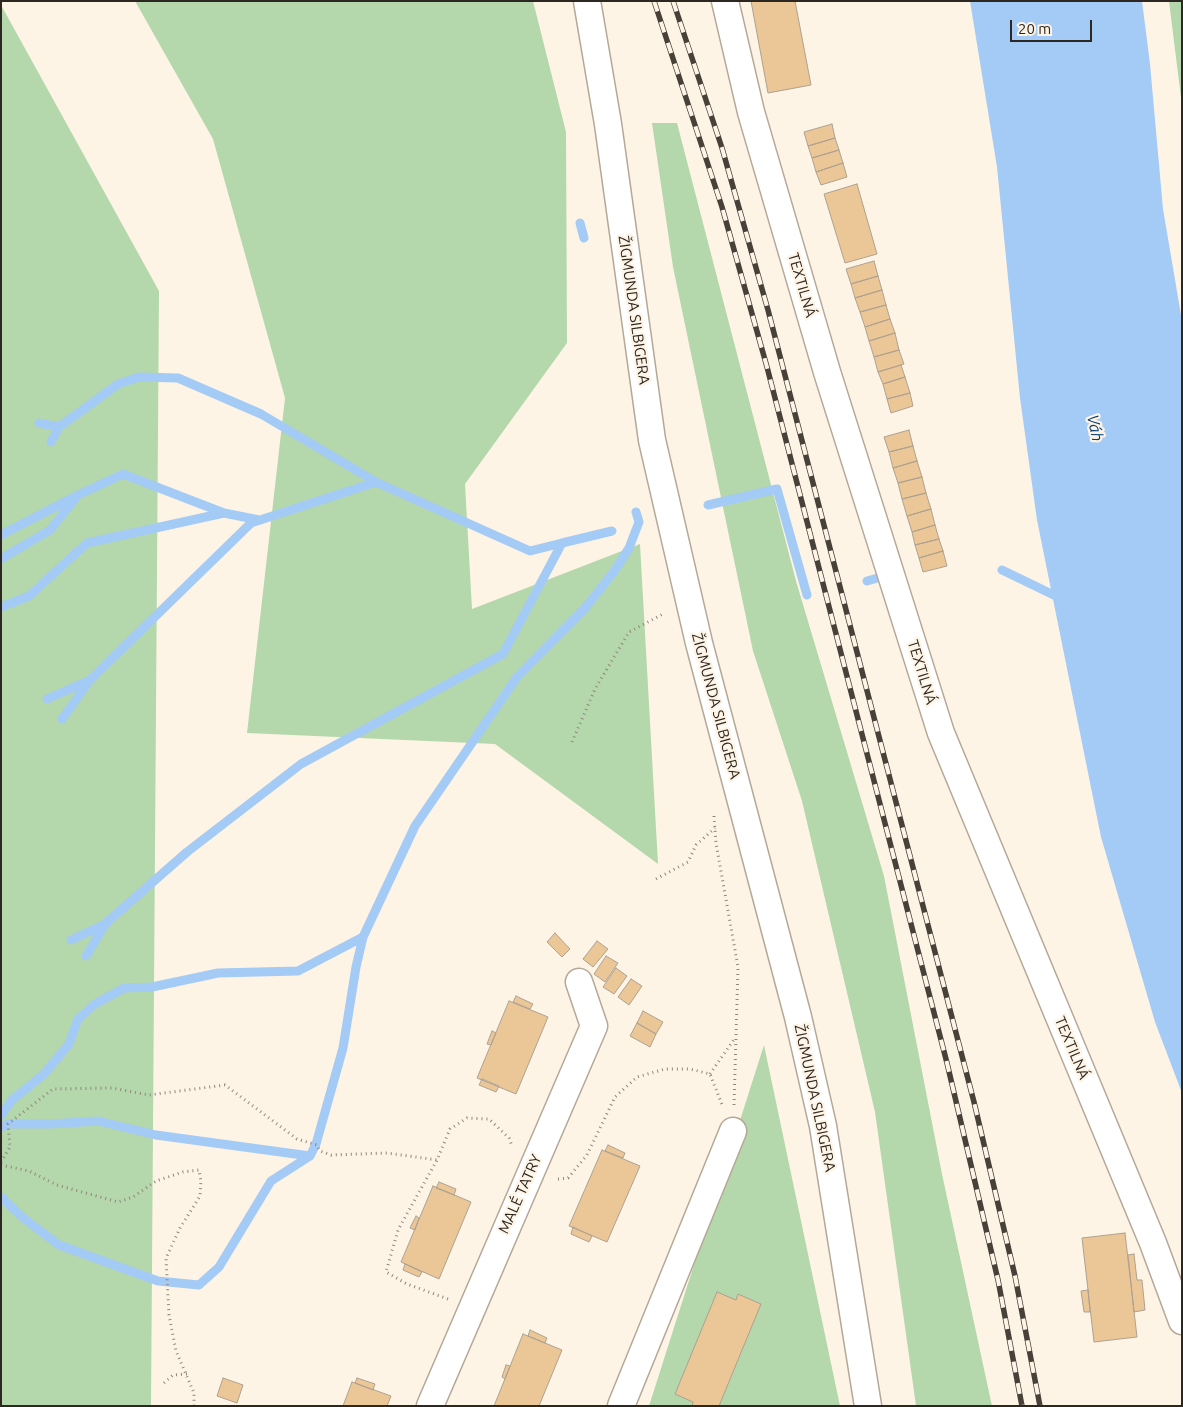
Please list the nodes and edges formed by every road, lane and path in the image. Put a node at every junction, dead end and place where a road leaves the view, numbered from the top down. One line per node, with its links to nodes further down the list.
1 (587, 1): 3 (street, ŽIGMUNDA SILBIGERA)
2 (725, 1): 16 (street, TEXTILNÁ)
3 (689, 600): 4 (path); 22 (street, ŽIGMUNDA SILBIGERA)
4 (572, 742)
5 (714, 808): 6 (path)
6 (715, 828): 7 (path); 9 (path)
7 (656, 879)
8 (579, 982): 14 (street, MALÉ TATRY)
9 (736, 1037): 10 (path); 11 (path)
10 (710, 1074): 11 (path); 14 (path)
11 (733, 1130): 21 (street)
12 (437, 1160): 13 (path); 14 (path); 15 (path)
13 (1, 1164): 17 (path)
14 (528, 1176): 15 (street, MALÉ TATRY)
15 (471, 1308): 20 (street, MALÉ TATRY)
16 (1182, 1321)
17 (186, 1374): 18 (path); 19 (path)
18 (164, 1383)
19 (194, 1406)
20 (430, 1406)
21 (621, 1406)
22 (868, 1406)

